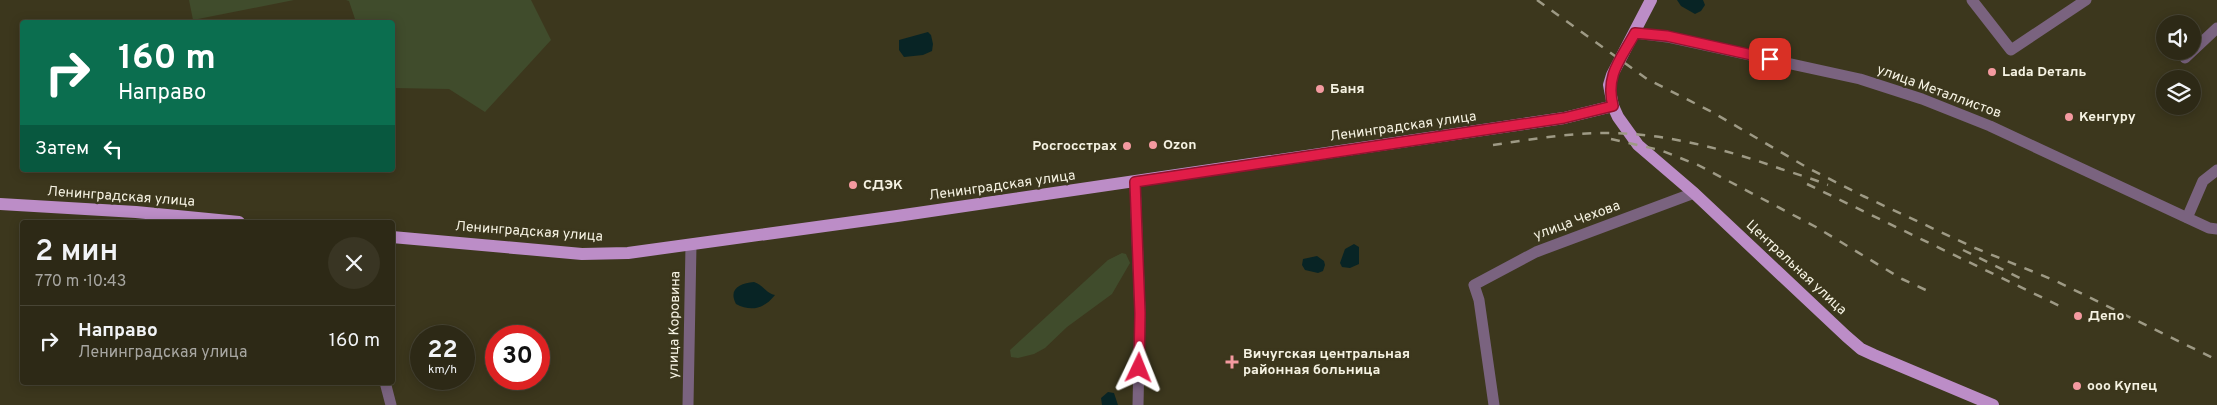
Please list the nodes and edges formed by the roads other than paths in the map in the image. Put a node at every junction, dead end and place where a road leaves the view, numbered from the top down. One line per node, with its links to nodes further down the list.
1 (1651, 0): 5 (main road)
2 (1972, 0): 3 (street)
3 (2086, 0)
4 (2217, 28): 6 (street)
5 (1635, 33): 7 (main road); 12 (street, улица Металлистов)
6 (2201, 43)
7 (1613, 106): 9 (main road, Ленинградская улица); 10 (main road, Центральная улица)
8 (2217, 170): 12 (street)
9 (1135, 182): 16 (main road, Ленинградская улица); 20 (street)
10 (1694, 193): 21 (street, улица Чехова); 22 (main road, Центральная улица)
11 (0, 204): 13 (main road, Ленинградская улица)
12 (2187, 218): 14 (street, улица Металлистов)
13 (218, 220)
14 (2217, 230)
15 (395, 237): 16 (main road, Ленинградская улица)
16 (691, 245): 19 (street, улица Коровина)
17 (386, 385): 18 (street)
18 (391, 405)
19 (688, 405)
20 (1138, 405)
21 (1494, 405)
22 (1992, 405)

